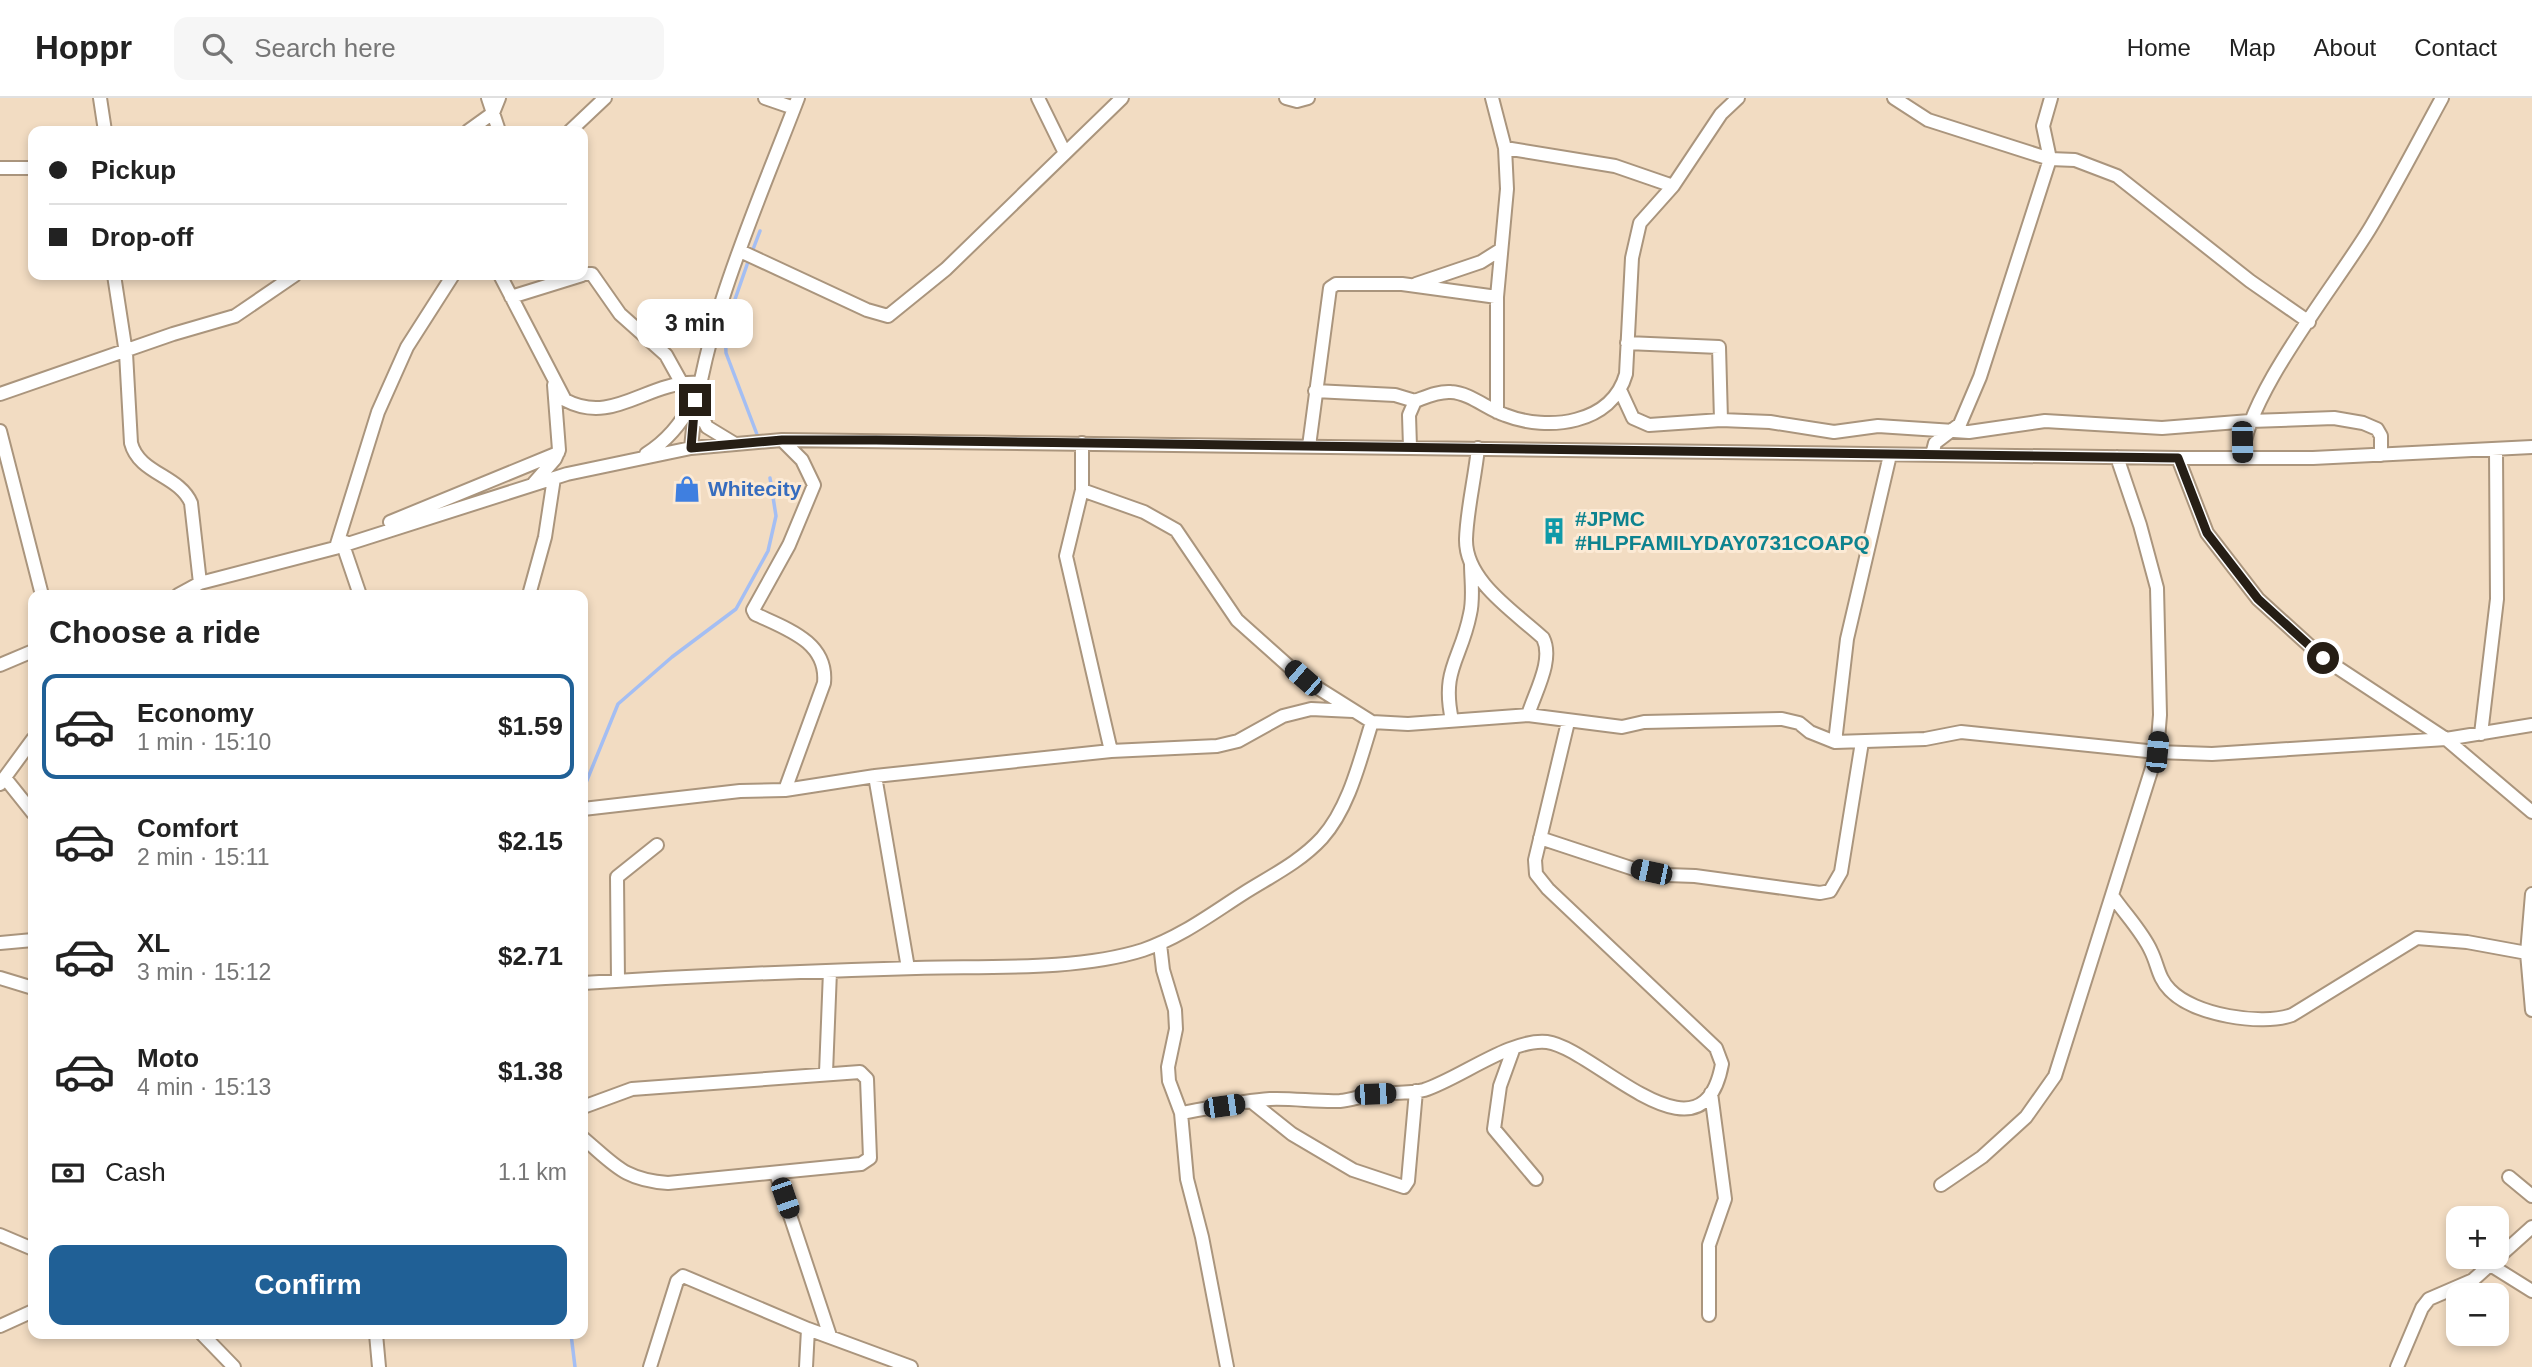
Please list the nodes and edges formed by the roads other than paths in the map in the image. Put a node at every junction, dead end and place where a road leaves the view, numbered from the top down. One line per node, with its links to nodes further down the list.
1 (100, 98): 17 (street)
2 (488, 98): 16 (street)
3 (499, 98): 16 (street)
4 (605, 98): 20 (street)
5 (765, 98): 15 (street)
6 (1038, 98): 22 (street)
7 (1122, 98): 22 (street)
8 (1286, 98): 9 (street)
9 (1308, 98)
10 (1492, 98): 21 (street)
11 (1738, 98): 26 (street)
12 (1894, 98): 23 (street)
13 (2051, 98): 23 (street)
14 (2442, 98): 38 (street)
15 (796, 103): 28 (street)
16 (494, 113): 18 (street); 19 (street)
17 (104, 126)
18 (475, 126)
19 (498, 126)
20 (575, 126)
21 (1505, 148): 26 (street); 27 (street)
22 (1065, 153): 28 (street)
23 (2050, 159): 38 (street); 53 (street)
24 (0, 168): 25 (street)
25 (28, 168)
26 (1673, 186): 39 (street)
27 (1500, 250): 35 (street); 37 (street)
28 (740, 251): 42 (street)
29 (588, 275): 41 (street)
30 (115, 280): 40 (street)
31 (288, 280): 40 (street)
32 (450, 280): 63 (street)
33 (502, 280): 36 (street)
34 (566, 280): 36 (street)
35 (1412, 286): 37 (street); 44 (street)
36 (511, 297): 43 (street)
37 (1497, 297): 49 (street)
38 (2309, 322): 51 (street)
39 (1627, 343): 45 (street); 50 (street)
40 (126, 352): 46 (street); 76 (street)
41 (681, 382): 42 (street); 43 (street)
42 (698, 383): 47 (street)
43 (554, 385): 63 (street)
44 (1315, 391): 48 (street); 57 (street)
45 (1621, 392): 49 (street); 50 (street)
46 (0, 394)
47 (695, 400): 56 (street); 60 (street); 67 (street)
48 (1415, 401): 49 (street); 58 (street)
49 (1497, 412)
50 (1721, 421): 53 (street)
51 (2250, 421): 53 (street); 66 (street); 69 (street)
52 (0, 431): 77 (street)
53 (1952, 431): 65 (street)
54 (782, 440): 55 (street); 56 (street); 98 (street)
55 (1082, 443): 57 (street); 73 (street)
56 (735, 444): 60 (street)
57 (1309, 446): 58 (street)
58 (1409, 447): 61 (street)
59 (2532, 447): 62 (street)
60 (691, 448): 67 (street)
61 (1478, 448): 64 (street); 75 (street)
62 (2496, 451): 66 (street); 89 (street)
63 (558, 453): 72 (street)
64 (1891, 455): 65 (street); 91 (street)
65 (1931, 455): 68 (street)
66 (2381, 455): 69 (street)
67 (640, 457): 71 (street)
68 (2117, 457): 70 (street); 95 (street)
69 (2243, 457): 70 (street)
70 (2178, 458): 90 (street)
71 (554, 478): 72 (street); 80 (street)
72 (534, 483): 74 (street)
73 (1082, 490): 83 (street); 94 (street)
74 (342, 545): 76 (street); 79 (street)
75 (1471, 564): 84 (street); 85 (street)
76 (200, 583): 78 (street)
77 (41, 590)
78 (187, 590)
79 (358, 590)
80 (530, 590)
81 (28, 653): 82 (street)
82 (0, 665)
83 (1357, 712): 86 (street); 94 (street)
84 (1528, 715): 85 (street); 87 (street)
85 (1452, 720): 86 (street)
86 (1372, 722): 108 (street)
87 (1568, 722): 91 (street); 102 (street)
88 (2532, 725): 89 (street)
89 (2481, 734): 90 (street)
90 (2446, 739): 95 (street); 101 (street)
91 (1835, 742): 92 (street)
92 (1862, 742): 95 (street); 102 (street)
93 (28, 746): 97 (street)
94 (1111, 751): 96 (street)
95 (2157, 752): 105 (street)
96 (874, 776): 98 (street); 110 (street)
97 (2, 781): 99 (street)
98 (785, 790): 100 (street)
99 (28, 808)
100 (588, 808)
101 (2532, 812)
102 (1540, 838): 120 (street)
103 (657, 845): 113 (street)
104 (2532, 894): 109 (street)
105 (2114, 898): 109 (street); 128 (street)
106 (28, 940): 107 (street)
107 (0, 943)
108 (1160, 944): 110 (street); 123 (street)
109 (2527, 953): 116 (street)
110 (908, 968): 111 (street)
111 (830, 971): 113 (street); 118 (street)
112 (0, 978): 115 (street)
113 (618, 981): 114 (street)
114 (588, 983)
115 (28, 986)
116 (2532, 1010)
117 (1513, 1050): 119 (street); 120 (street); 127 (street)
118 (826, 1073): 122 (street); 125 (street)
119 (1416, 1091): 121 (street); 121 (street)
120 (1711, 1093): 138 (street)
121 (1252, 1102): 123 (street)
122 (588, 1105)
123 (1181, 1113): 149 (street)
124 (588, 1142): 125 (street)
125 (776, 1173): 141 (street)
126 (2510, 1177): 129 (street)
127 (1536, 1179)
128 (1941, 1185)
129 (2532, 1196)
130 (2532, 1227): 133 (street)
131 (0, 1235): 132 (street)
132 (28, 1247)
133 (2509, 1249)
134 (2488, 1269): 150 (street)
135 (2497, 1269): 136 (street)
136 (2532, 1292)
137 (28, 1313): 139 (street)
138 (1709, 1315)
139 (0, 1326)
140 (808, 1329): 141 (street); 146 (street); 147 (street)
141 (830, 1336): 148 (street)
142 (207, 1339): 144 (street)
143 (376, 1339): 145 (street)
144 (234, 1367)
145 (379, 1367)
146 (650, 1367)
147 (806, 1367)
148 (911, 1367)
149 (1227, 1367)
150 (2397, 1367)

